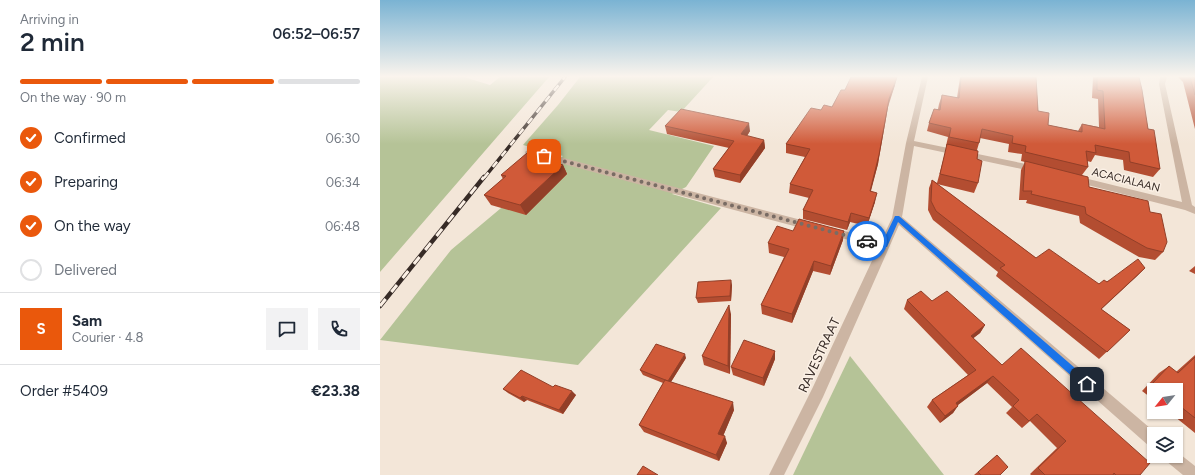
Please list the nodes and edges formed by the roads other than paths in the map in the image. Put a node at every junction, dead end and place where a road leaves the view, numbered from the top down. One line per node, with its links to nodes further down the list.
1 (920, 99): 3 (street, RAVESTRAAT)
2 (1166, 99): 7 (street)
3 (910, 143): 5 (street); 8 (street, RAVESTRAAT)
4 (529, 152): 9 (street)
5 (1043, 171)
6 (1066, 177): 7 (street, ACACIALAAN)
7 (1191, 209)
8 (897, 218): 9 (street, RAVESTRAAT); 10 (street)
9 (884, 246): 12 (street, RAVESTRAAT)
10 (1147, 435)
11 (1179, 463): 13 (street)
12 (776, 475)
13 (1194, 475)

